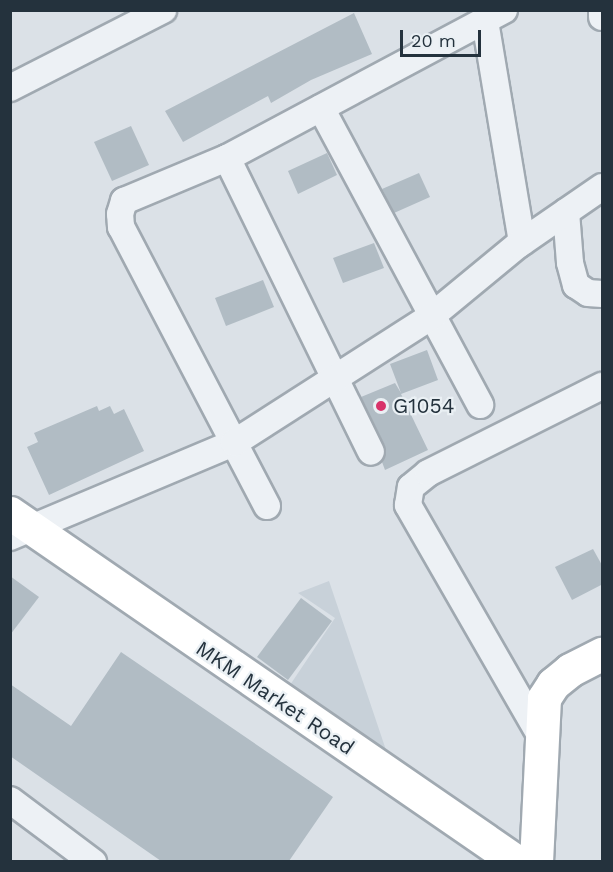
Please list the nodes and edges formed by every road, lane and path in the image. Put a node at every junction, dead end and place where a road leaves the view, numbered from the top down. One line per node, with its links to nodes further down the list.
1 (163, 10): 5 (street)
2 (602, 10): 4 (street)
3 (495, 16): 6 (street); 10 (street)
4 (603, 17)
5 (10, 88)
6 (321, 108): 7 (street); 12 (street)
7 (226, 158): 13 (street); 16 (street)
8 (603, 187): 9 (street)
9 (566, 212): 10 (street); 11 (street)
10 (522, 242): 12 (street)
11 (603, 294)
12 (433, 315): 13 (street); 15 (street)
13 (336, 379): 16 (street); 17 (street)
14 (603, 386): 21 (street)
15 (480, 405)
16 (234, 443): 18 (street); 19 (street)
17 (371, 452)
18 (267, 506)
19 (20, 526): 24 (street, MKM Market Road)
20 (603, 654): 21 (street)
21 (539, 733): 25 (street)
22 (10, 800): 23 (street)
23 (93, 861)
24 (517, 861)
25 (536, 861)

